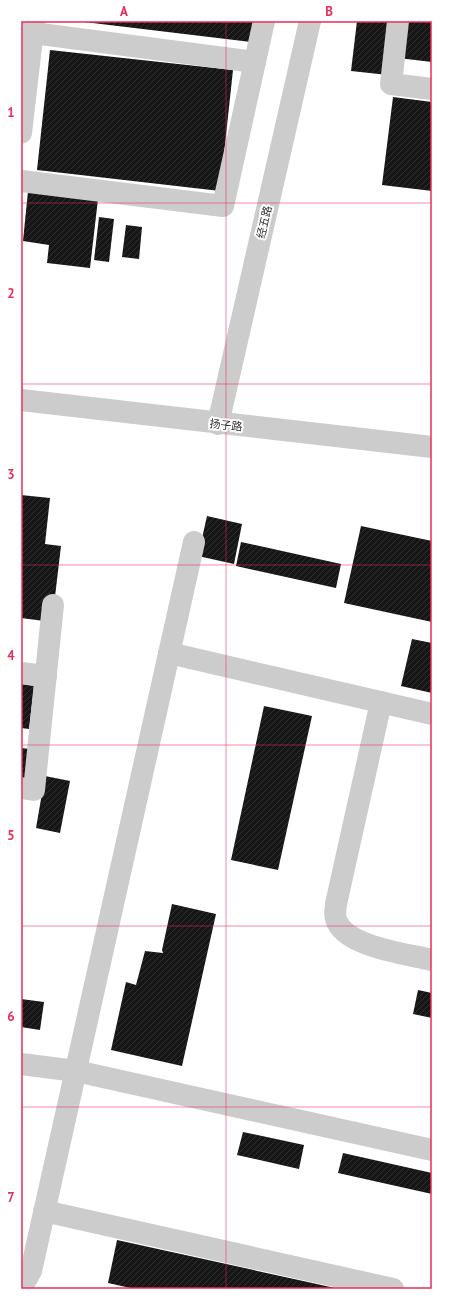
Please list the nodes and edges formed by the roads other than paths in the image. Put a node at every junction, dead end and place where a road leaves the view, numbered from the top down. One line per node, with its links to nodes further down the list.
1 (264, 21): 5 (street)
2 (310, 21): 11 (street, 经五路)
3 (398, 21): 7 (street)
4 (33, 27): 5 (street); 6 (street)
5 (255, 62): 9 (street)
6 (24, 74): 8 (street)
7 (432, 89)
8 (21, 133)
9 (21, 181)
10 (21, 400): 11 (street, 扬子路)
11 (218, 424): 12 (street, 扬子路)
12 (432, 447)
13 (194, 542): 15 (street)
14 (53, 605): 17 (street)
15 (169, 653): 18 (street); 23 (street)
16 (21, 673): 17 (street)
17 (46, 676): 20 (street)
18 (381, 702): 19 (street); 21 (street)
19 (432, 714)
20 (21, 788)
21 (432, 960)
22 (21, 1064): 23 (street)
23 (76, 1070): 24 (street); 25 (street)
24 (432, 1150)
25 (44, 1211): 26 (street); 27 (street)
26 (26, 1283)
27 (392, 1289)

